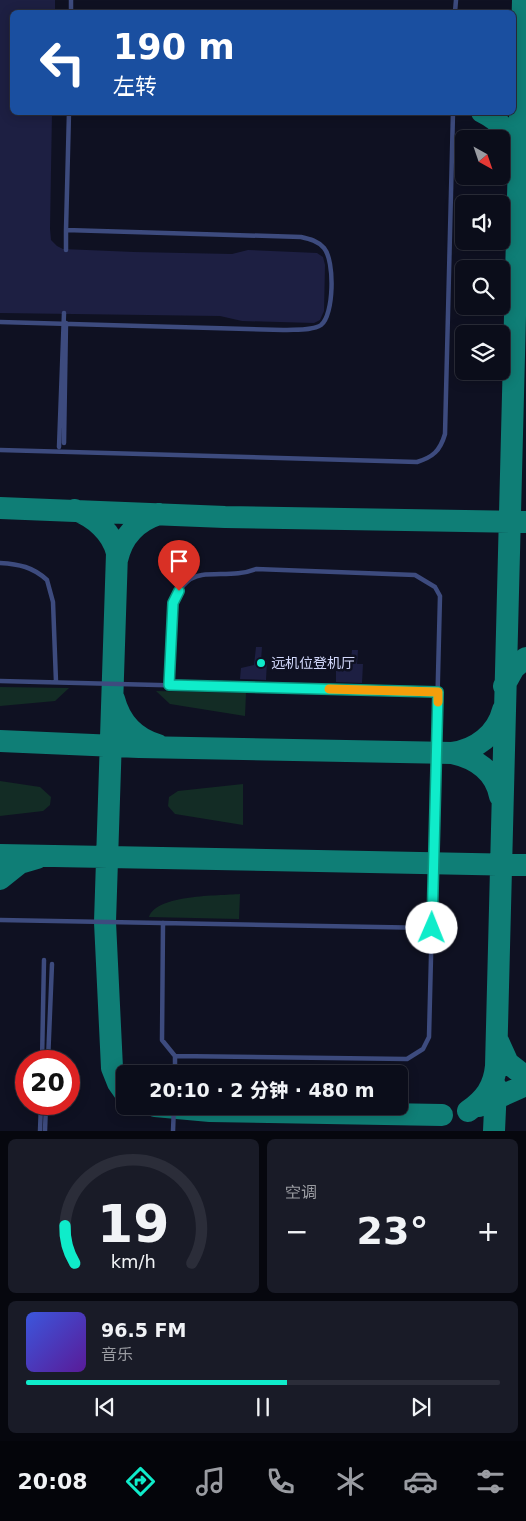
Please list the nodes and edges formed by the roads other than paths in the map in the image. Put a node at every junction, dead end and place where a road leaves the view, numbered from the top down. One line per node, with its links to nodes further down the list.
1 (69, 115): 3 (lane)
2 (453, 115): 9 (lane)
3 (66, 230): 4 (lane); 7 (lane)
4 (66, 250)
5 (64, 313): 7 (lane)
6 (0, 322): 7 (lane)
7 (65, 323): 8 (lane)
8 (61, 445)
9 (0, 450)
10 (0, 563): 12 (lane)
11 (0, 681): 12 (lane)
12 (56, 682): 13 (lane)
13 (169, 685): 14 (lane); 14 (lane)
14 (438, 692): 17 (lane)
15 (0, 920): 16 (lane)
16 (163, 923): 17 (lane); 22 (lane)
17 (432, 928): 22 (lane)
18 (44, 960): 20 (lane)
19 (52, 964): 21 (lane)
20 (42, 1050)
21 (48, 1050)
22 (175, 1056): 23 (lane)
23 (175, 1065)
24 (41, 1115): 27 (lane)
25 (46, 1115): 28 (lane)
26 (174, 1115): 29 (lane)
27 (40, 1131)
28 (45, 1131)
29 (173, 1131)

